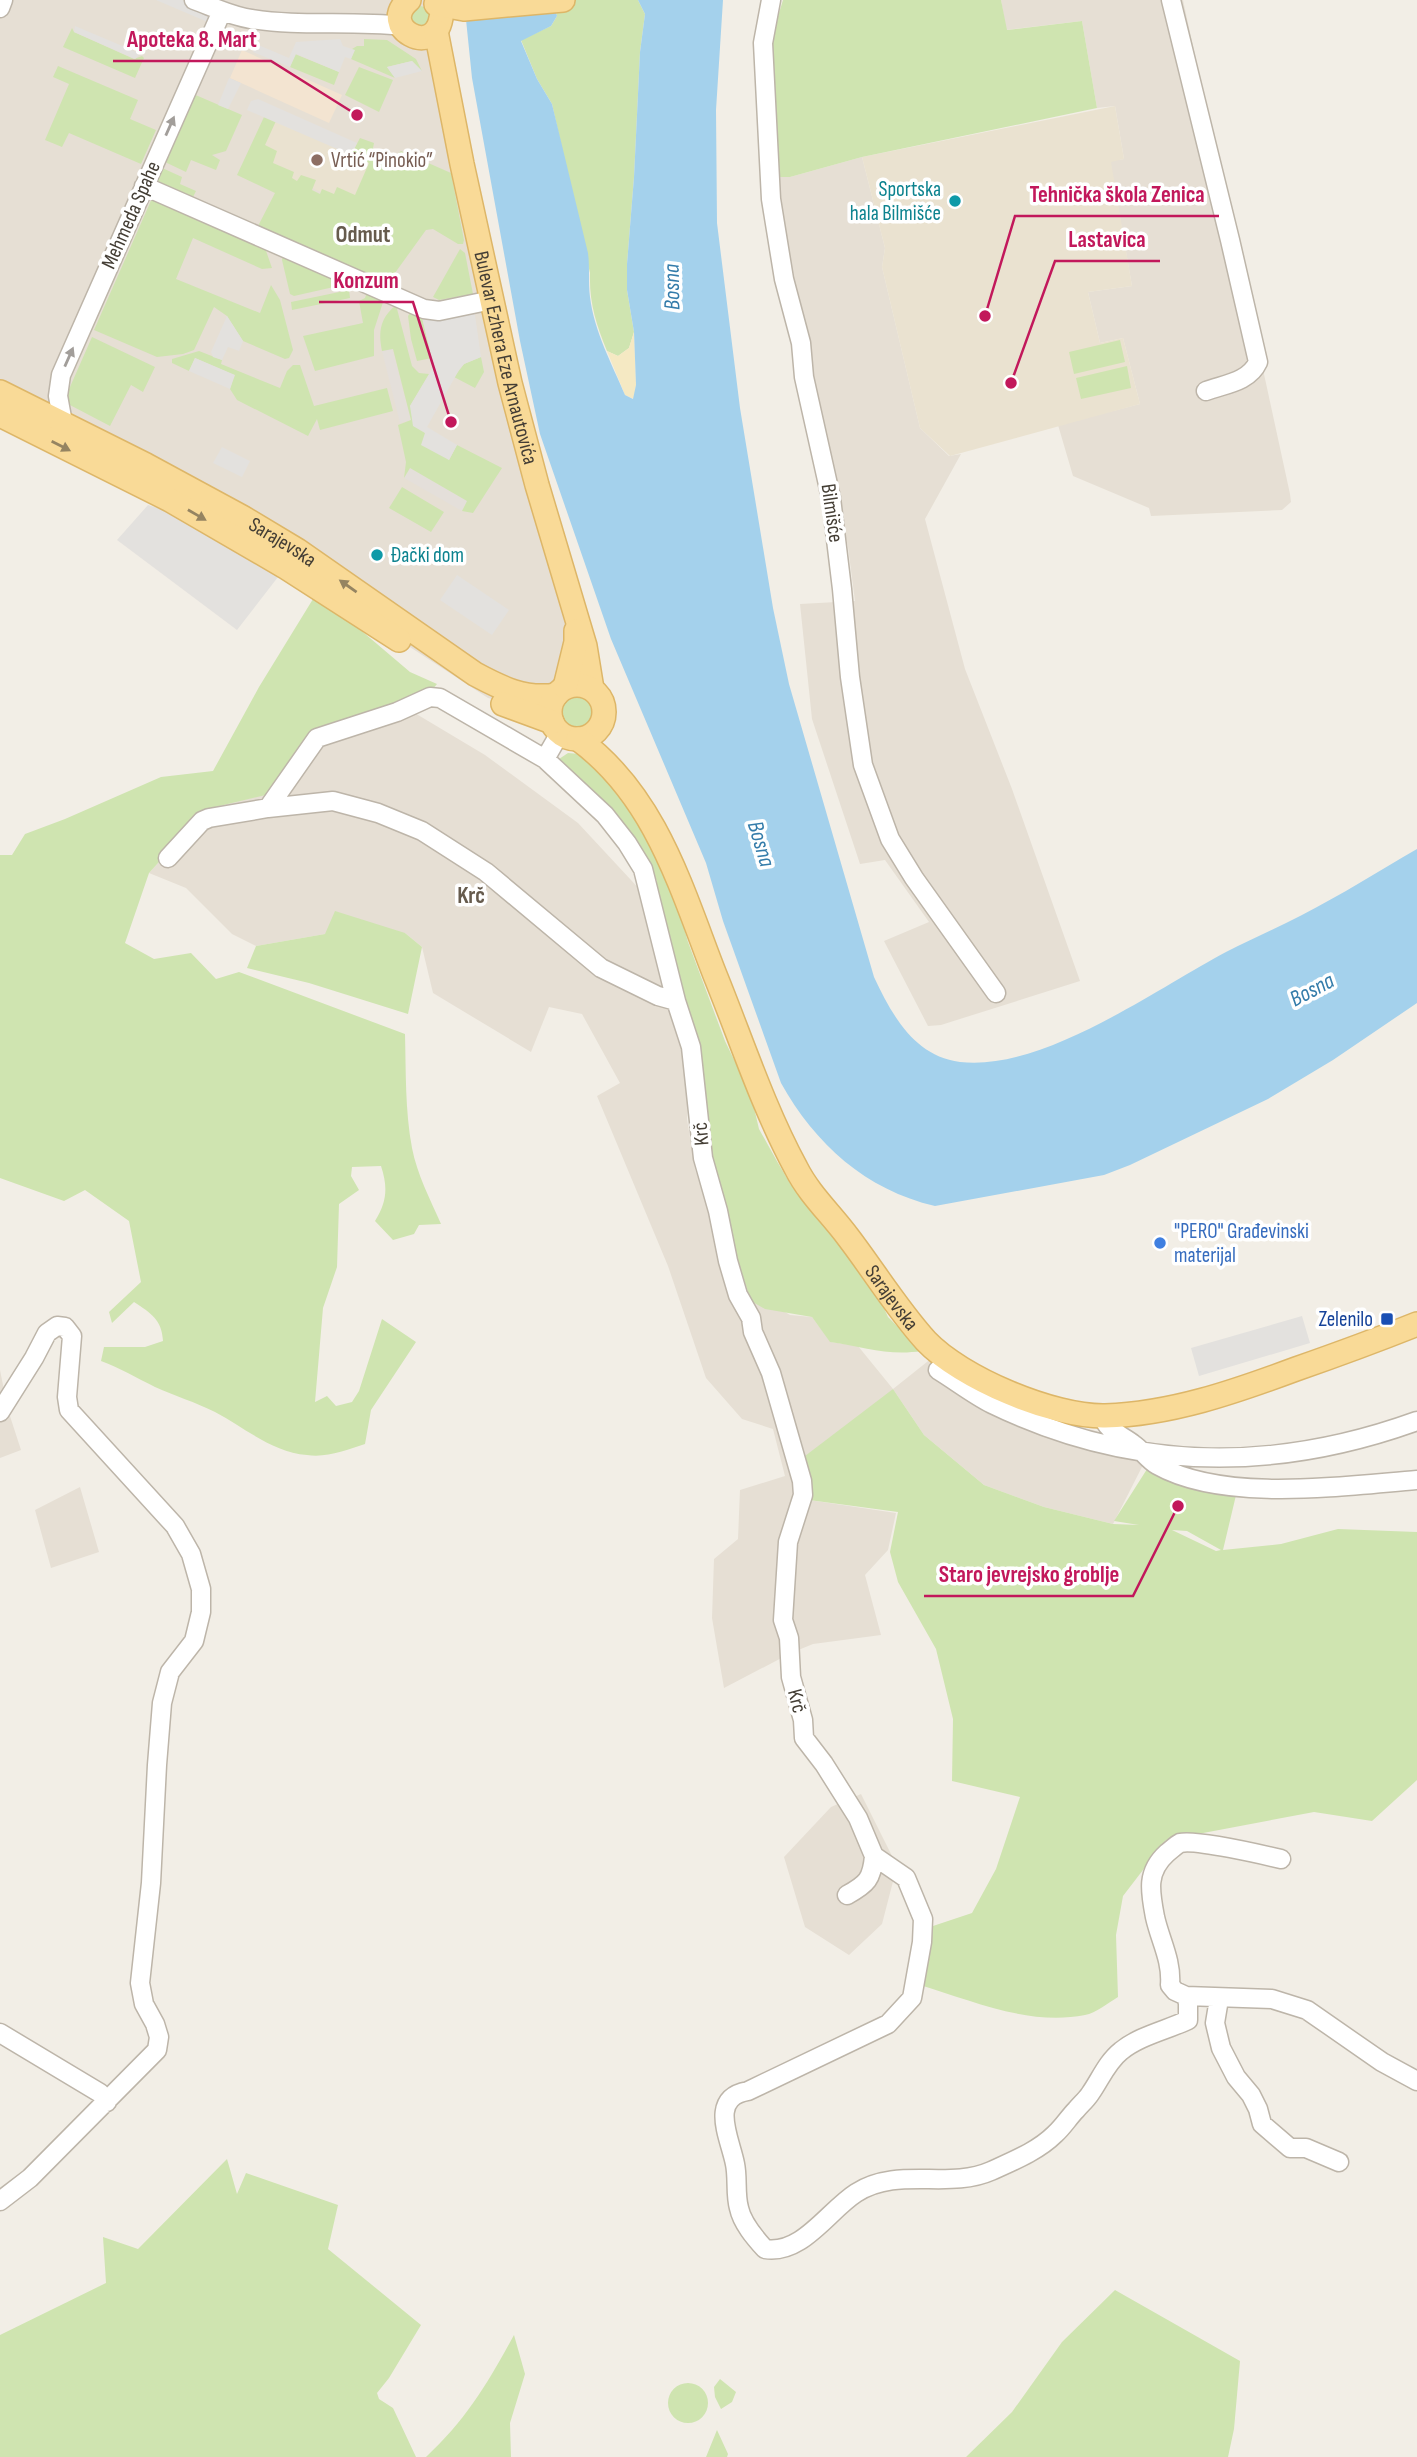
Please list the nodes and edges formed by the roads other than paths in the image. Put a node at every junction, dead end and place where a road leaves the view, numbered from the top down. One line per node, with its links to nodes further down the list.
1 (4, 0): 6 (street)
2 (194, 0): 7 (street)
3 (563, 0): 8 (main road)
4 (771, 0): 24 (street, Bilmišće)
5 (1171, 0): 12 (street)
6 (0, 8)
7 (222, 11): 8 (street); 9 (street, Mehmeda Spahe, one-way to 7)
8 (422, 16): 10 (main road, Bulevar Ezhera Eze Arnautovića)
9 (144, 186): 10 (street); 14 (street, Mehmeda Spahe, one-way to 9)
10 (492, 300): 15 (main road, Bulevar Ezhera Eze Arnautovića)
11 (0, 391): 14 (main road, Sarajevska)
12 (1206, 391)
13 (0, 415): 19 (main road, Sarajevska, one-way to 19)
14 (63, 423): 17 (main road, Sarajevska, one-way to 14)
15 (576, 614): 16 (main road, Bulevar Ezhera Eze Arnautovića); 17 (main road, Bulevar Ezhera Eze Arnautovića)
16 (592, 689): 17 (main road); 18 (main road)
17 (560, 691): 19 (main road)
18 (602, 722): 19 (main road); 21 (main road, Sarajevska)
19 (563, 731): 20 (street); 21 (main road, Sarajevska)
20 (545, 759): 22 (street, Krč); 25 (street, Krč)
21 (628, 785): 29 (main road, Sarajevska)
22 (268, 808): 23 (street); 25 (street)
23 (168, 858)
24 (996, 993)
25 (676, 1001): 33 (street, Krč)
26 (1417, 1324): 29 (main road, Sarajevska)
27 (938, 1370): 31 (street)
28 (0, 1412): 40 (street)
29 (1103, 1416): 31 (street)
30 (1417, 1420): 31 (street)
31 (1143, 1453): 32 (street)
32 (1417, 1480)
33 (874, 1856): 35 (street); 36 (street)
34 (1281, 1859): 36 (street)
35 (847, 1895)
36 (1186, 1996): 37 (street)
37 (1215, 1998): 39 (street); 41 (street)
38 (0, 2033): 40 (street)
39 (1417, 2081)
40 (107, 2102): 42 (street)
41 (1339, 2162)
42 (0, 2201)

